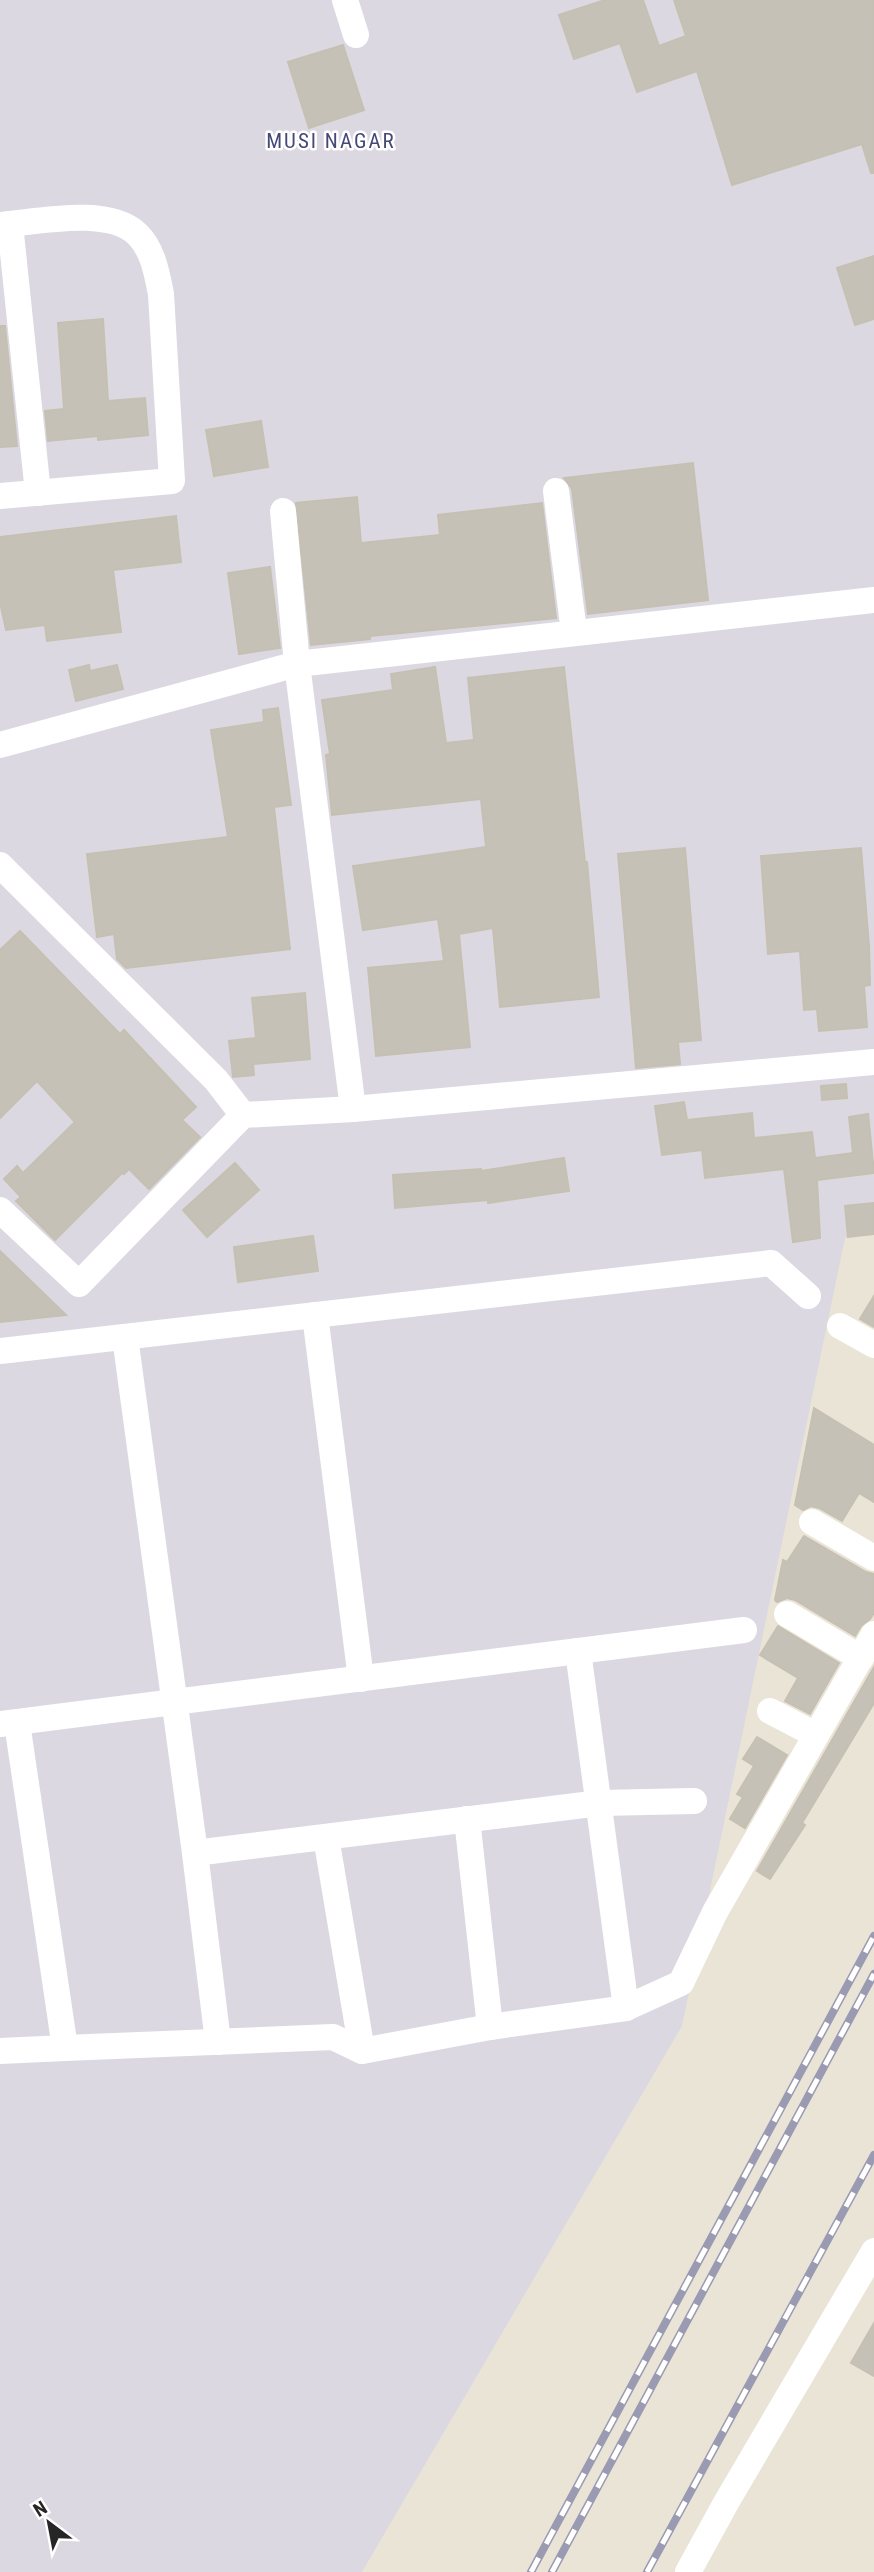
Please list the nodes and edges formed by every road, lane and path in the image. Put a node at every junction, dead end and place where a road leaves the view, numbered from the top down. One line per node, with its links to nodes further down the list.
1 (345, 0): 2 (street)
2 (356, 35)
3 (5, 225): 5 (street); 5 (street)
4 (556, 491): 9 (street)
5 (38, 493): 6 (street)
6 (0, 496)
7 (283, 511): 10 (street)
8 (874, 600): 9 (street)
9 (574, 632): 10 (street)
10 (297, 664): 11 (street); 14 (street)
11 (0, 745)
12 (0, 865): 15 (street)
13 (874, 1062): 14 (street)
14 (353, 1108): 15 (street)
15 (243, 1115): 16 (street)
16 (0, 1210)
17 (808, 1296): 18 (street)
18 (316, 1315): 20 (street); 30 (street)
19 (840, 1326): 21 (street)
20 (125, 1336): 22 (street); 31 (street)
21 (874, 1345)
22 (0, 1351)
23 (813, 1522): 24 (street)
24 (874, 1558)
25 (787, 1614): 29 (street)
26 (744, 1630): 28 (street)
27 (874, 1634): 29 (street)
28 (578, 1651): 30 (street); 36 (street)
29 (861, 1658): 34 (street)
30 (361, 1679): 31 (street)
31 (174, 1703): 33 (street); 39 (street)
32 (770, 1711): 34 (street)
33 (8, 1724): 43 (street)
34 (816, 1735): 40 (street)
35 (695, 1801): 36 (street)
36 (600, 1803): 37 (street); 40 (street)
37 (467, 1819): 38 (street); 41 (street)
38 (326, 1837): 39 (street); 45 (street)
39 (195, 1853): 42 (street)
40 (626, 2008): 41 (street)
41 (490, 2027): 45 (street)
42 (218, 2042): 43 (street); 45 (street)
43 (65, 2048): 44 (street)
44 (0, 2050)
45 (362, 2051)
46 (874, 2251): 47 (street)
47 (688, 2572)

